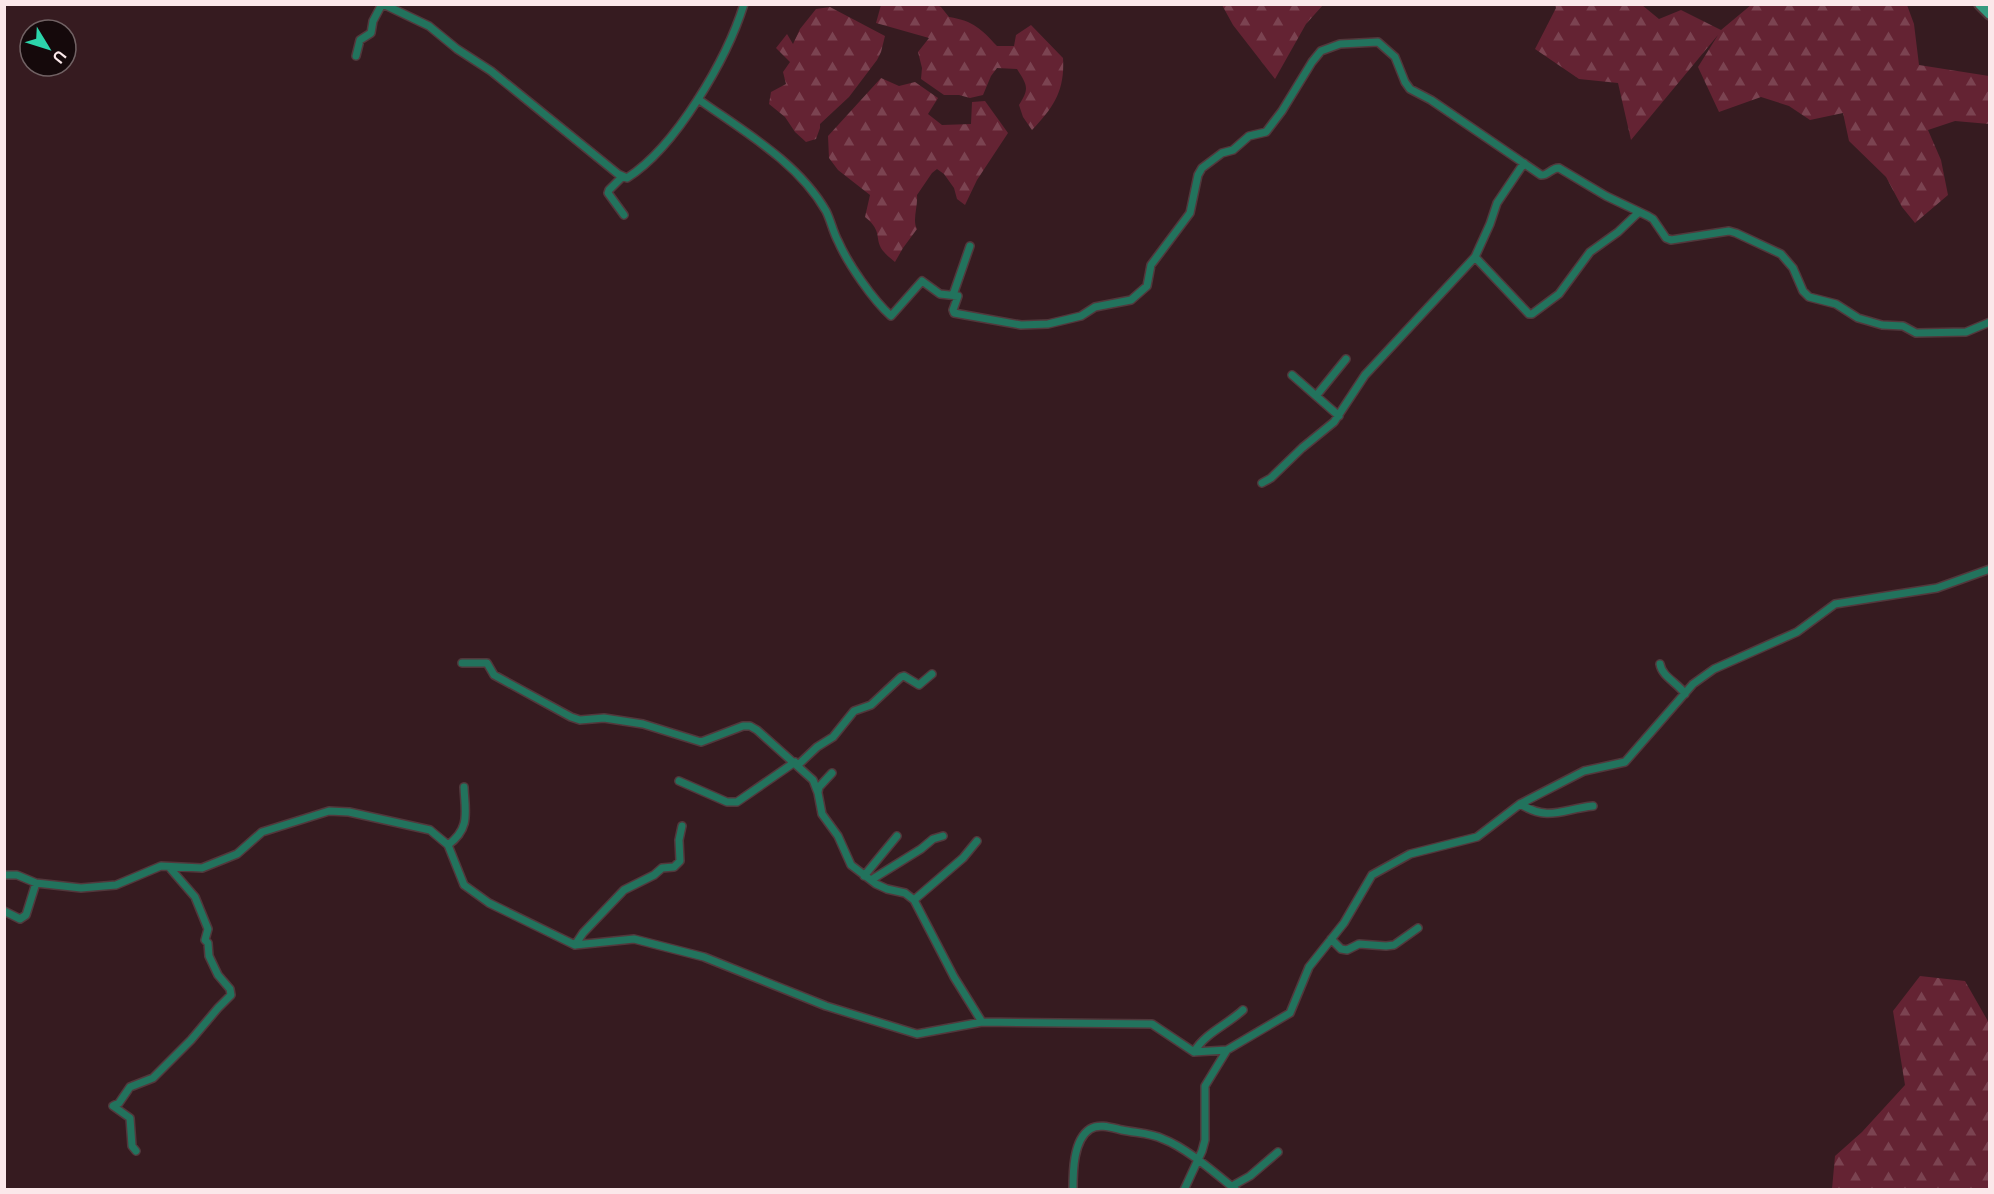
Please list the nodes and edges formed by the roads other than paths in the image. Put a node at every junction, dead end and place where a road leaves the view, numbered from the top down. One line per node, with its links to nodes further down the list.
1 (382, 4): 5 (street); 8 (street)
2 (744, 4): 6 (street)
3 (1980, 4): 4 (street)
4 (1989, 14)
5 (356, 56)
6 (698, 99): 8 (street); 13 (street)
7 (1524, 164): 9 (street); 12 (street); 13 (street)
8 (622, 177): 10 (street)
9 (1639, 212): 12 (street); 14 (street)
10 (624, 215)
11 (970, 246): 13 (street)
12 (1475, 257): 18 (street)
13 (952, 295)
14 (1989, 321)
15 (1346, 359): 17 (street)
16 (1292, 375): 17 (street)
17 (1316, 396): 18 (street)
18 (1339, 416): 19 (street)
19 (1262, 483)
20 (1989, 569): 24 (street)
21 (462, 663): 25 (street)
22 (1660, 664): 24 (street)
23 (932, 674): 25 (street)
24 (1685, 694): 30 (street)
25 (797, 764): 27 (street); 29 (street)
26 (832, 773): 29 (street)
27 (679, 781)
28 (465, 787): 36 (street)
29 (818, 793): 39 (street)
30 (1520, 804): 31 (street); 45 (street)
31 (1593, 806)
32 (682, 826): 46 (street)
33 (897, 836): 39 (street)
34 (943, 836): 40 (street)
35 (977, 841): 42 (street)
36 (448, 845): 37 (street); 46 (street)
37 (169, 867): 41 (street); 51 (street)
38 (4, 875): 41 (street)
39 (864, 876): 40 (street)
40 (871, 880): 42 (street)
41 (36, 883): 43 (street)
42 (914, 900): 48 (street)
43 (4, 910)
44 (1418, 928): 45 (street)
45 (1331, 939): 49 (street)
46 (575, 945): 48 (street)
47 (1243, 1010): 50 (street)
48 (982, 1022): 50 (street)
49 (1227, 1050): 50 (street); 53 (street)
50 (1194, 1052)
51 (136, 1151)
52 (1278, 1152): 54 (street)
53 (1198, 1159): 54 (street); 55 (street); 56 (street)
54 (1234, 1188)
55 (1073, 1190)
56 (1184, 1190)

